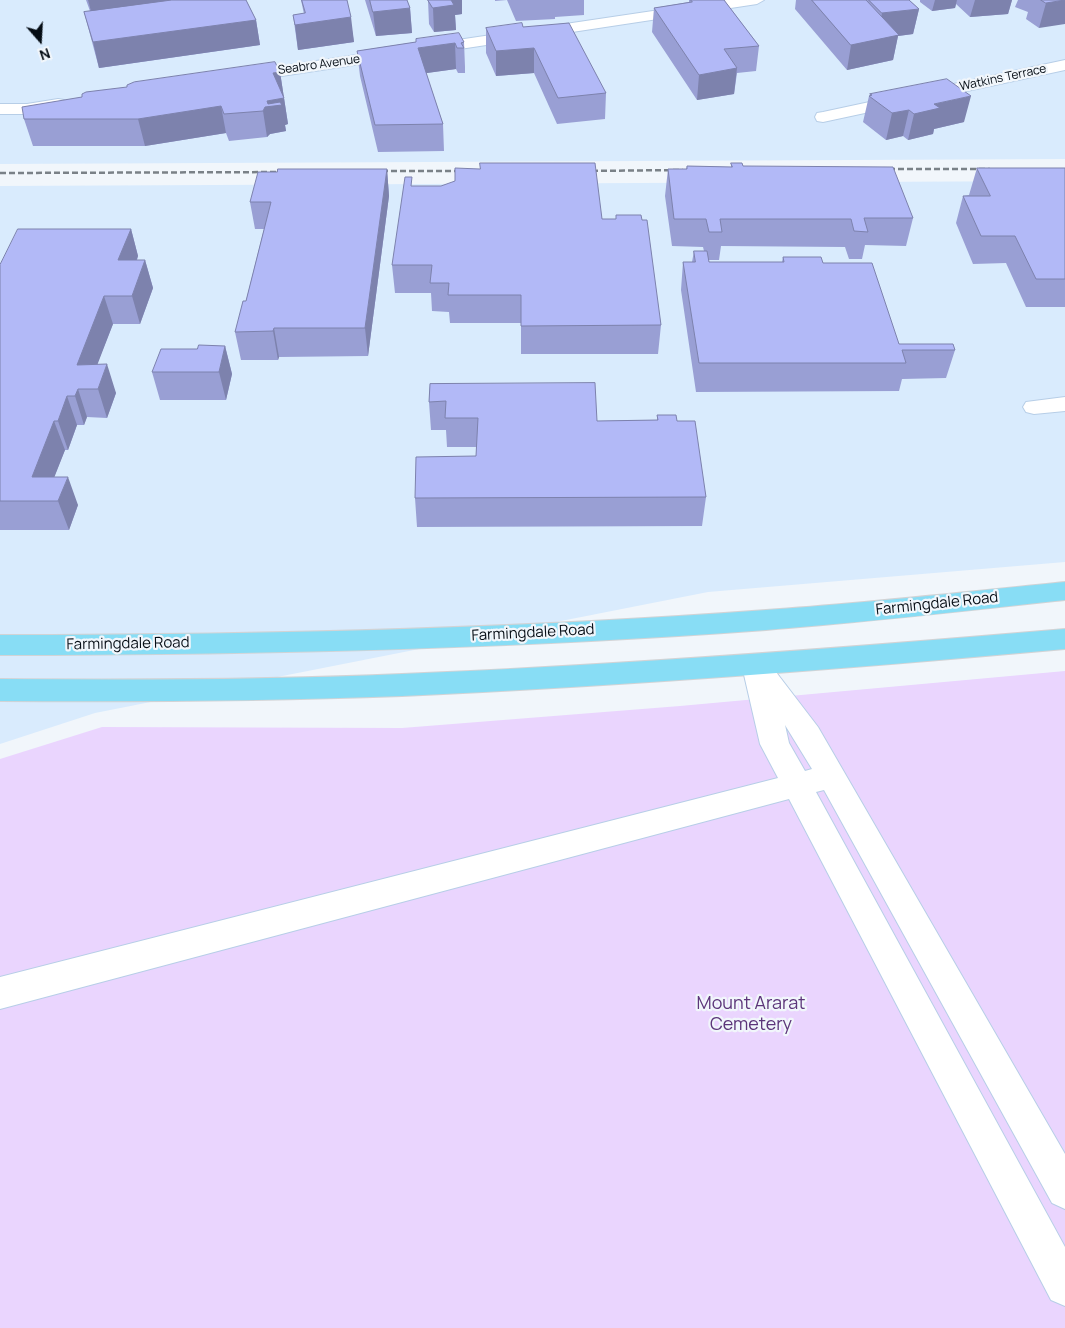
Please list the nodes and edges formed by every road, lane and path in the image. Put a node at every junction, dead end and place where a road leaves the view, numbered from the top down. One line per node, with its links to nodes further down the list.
1 (757, 0): 3 (street, Seabro Avenue)
2 (1065, 64): 6 (street, Watkins Terrace)
3 (231, 78)
4 (72, 102): 5 (street)
5 (0, 109)
6 (823, 117)
7 (1065, 404): 8 (street)
8 (1034, 407)
9 (1065, 591): 11 (main road, Farmingdale Road)
10 (1065, 639): 12 (main road)
11 (0, 645)
12 (756, 666): 13 (main road); 14 (street); 15 (street)
13 (0, 690)
14 (832, 776): 15 (street); 17 (street)
15 (797, 785): 16 (street); 18 (street)
16 (0, 993)
17 (1065, 1190)
18 (1065, 1286)

